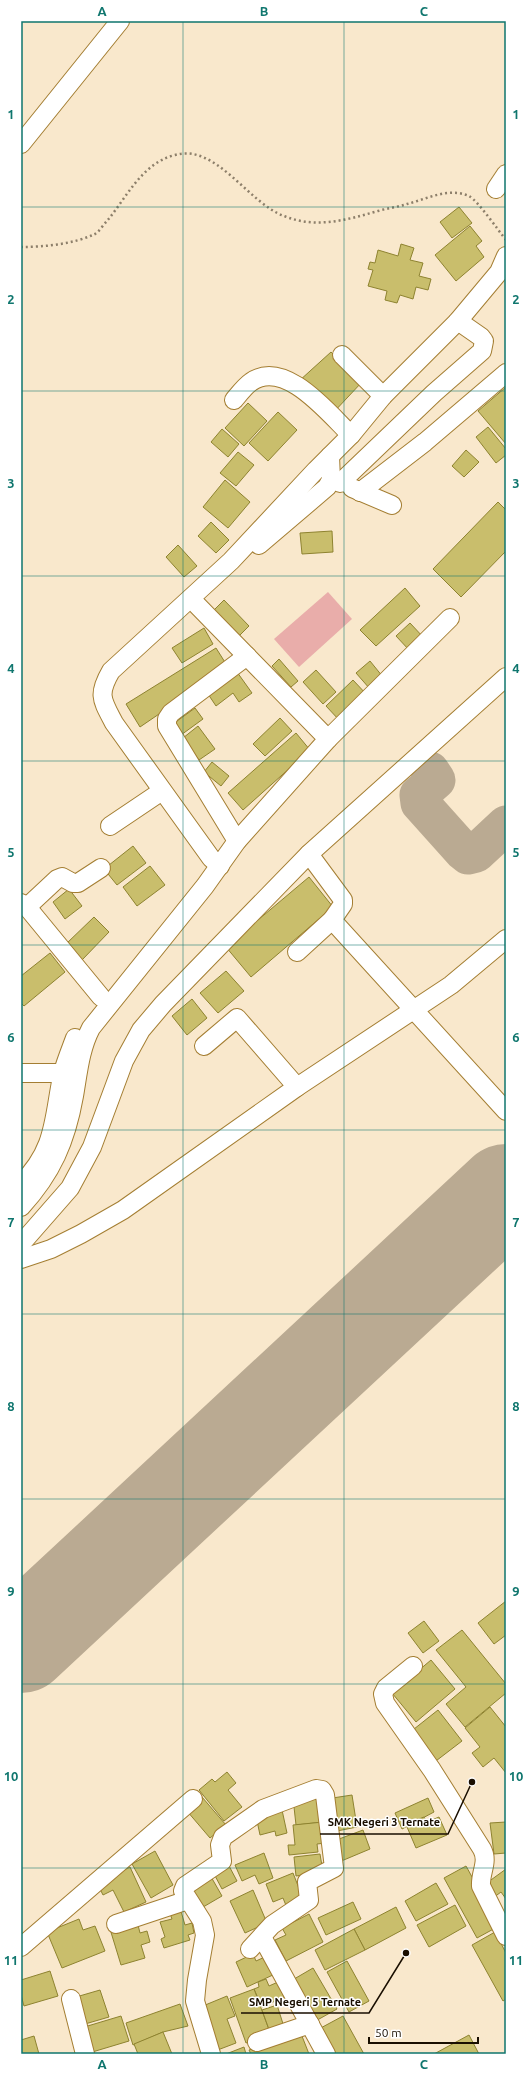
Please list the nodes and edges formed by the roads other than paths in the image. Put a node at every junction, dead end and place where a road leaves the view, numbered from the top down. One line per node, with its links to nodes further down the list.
1 (120, 21): 2 (street)
2 (21, 144)
3 (506, 174): 4 (street)
4 (496, 189)
5 (504, 267): 6 (street)
6 (458, 321): 9 (street); 13 (street)
7 (342, 355): 9 (street)
8 (506, 373): 14 (street)
9 (383, 396): 11 (street)
10 (234, 400): 11 (street)
11 (351, 435): 12 (street)
12 (330, 456): 13 (street); 21 (street)
13 (335, 481): 14 (street); 16 (street)
14 (360, 492): 15 (street)
15 (392, 505)
16 (197, 605): 18 (street); 25 (street)
17 (450, 618): 20 (street)
18 (247, 656): 20 (street); 23 (street)
19 (506, 677): 24 (street)
20 (328, 739): 23 (street)
21 (162, 791): 22 (street); 25 (street)
22 (110, 826)
23 (237, 841): 25 (street)
24 (309, 854): 28 (street); 39 (street)
25 (218, 858): 31 (street); 35 (street)
26 (101, 868): 27 (street)
27 (24, 905): 31 (street)
28 (332, 920): 30 (street); 32 (street)
29 (506, 939): 32 (street)
30 (297, 952)
31 (101, 997): 35 (street)
32 (414, 1011): 36 (street); 37 (street)
33 (204, 1046): 36 (street)
34 (21, 1073): 35 (street)
35 (70, 1073): 38 (street)
36 (297, 1087): 40 (street)
37 (506, 1111)
38 (23, 1191)
39 (21, 1244)
40 (21, 1259)
41 (413, 1666): 45 (street)
42 (193, 1799): 46 (street)
43 (188, 1900): 44 (street); 48 (street); 51 (street)
44 (116, 1924)
45 (506, 1936)
46 (21, 1947)
47 (71, 1999): 50 (street)
48 (310, 2024): 49 (street); 52 (street)
49 (257, 2042)
50 (85, 2054)
51 (211, 2054)
52 (326, 2054)

